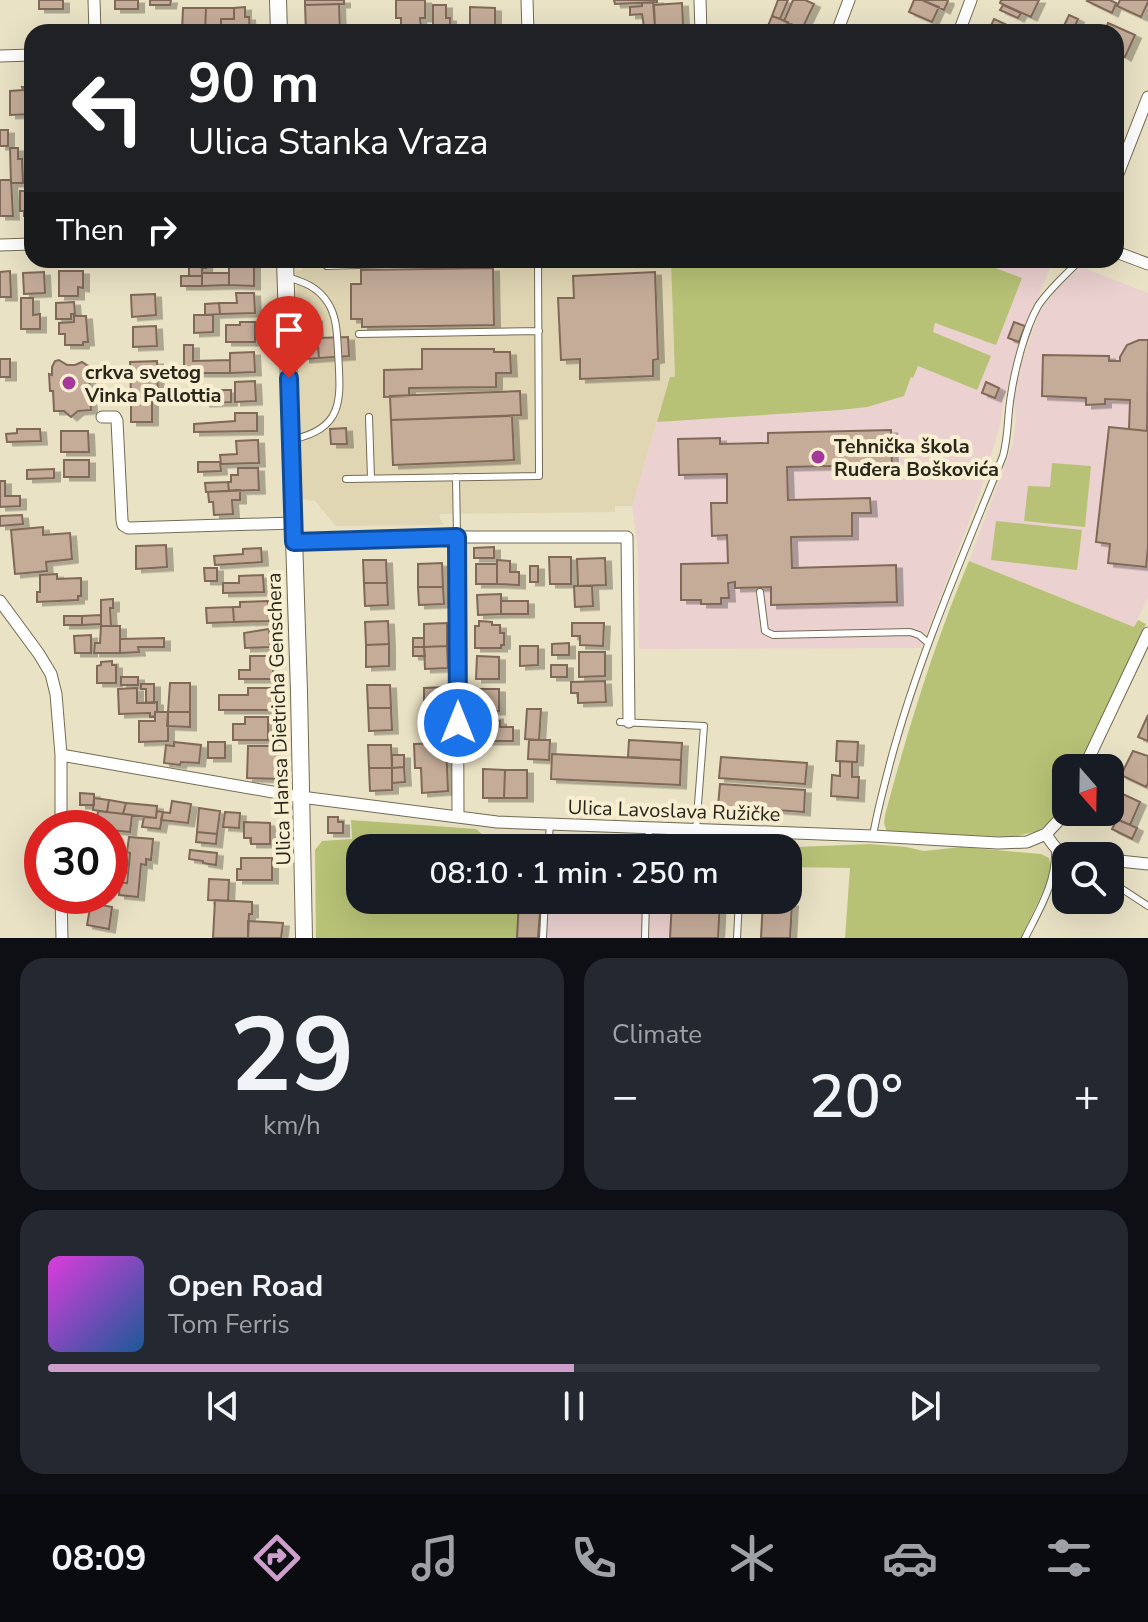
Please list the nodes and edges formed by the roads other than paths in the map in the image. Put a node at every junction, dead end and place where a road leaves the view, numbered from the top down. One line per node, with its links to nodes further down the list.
1 (94, 0): 7 (street)
2 (278, 0): 8 (main road)
3 (527, 0): 9 (street)
4 (700, 0): 10 (street)
5 (849, 0): 11 (street)
6 (971, 0): 12 (street)
7 (95, 24)
8 (279, 24)
9 (528, 24)
10 (701, 24)
11 (840, 24)
12 (962, 24)
13 (24, 55): 14 (street)
14 (0, 56)
15 (1148, 97): 16 (street)
16 (1124, 158)
17 (24, 244): 18 (street)
18 (0, 245)
19 (1124, 255): 20 (street)
20 (1148, 264)
21 (286, 268): 28 (main road, Ulica Hansa Dietricha Genschera); 28 (lane)
22 (538, 268): 24 (lane)
23 (1072, 268): 38 (lane)
24 (539, 331): 25 (lane); 29 (lane)
25 (359, 334)
26 (102, 417): 32 (street)
27 (369, 417): 30 (lane)
28 (291, 439): 32 (main road, Ulica Hansa Dietricha Genschera)
29 (456, 477): 30 (lane); 33 (lane)
30 (371, 478): 31 (lane)
31 (346, 479)
32 (293, 523): 34 (main road, Ulica Hansa Dietricha Genschera)
33 (457, 537): 34 (street); 39 (street); 44 (street)
34 (294, 542): 42 (main road, Ulica Hansa Dietricha Genschera)
35 (760, 592): 38 (lane)
36 (0, 601): 41 (street)
37 (1148, 633): 40 (street)
38 (927, 642): 53 (lane)
39 (624, 722): 48 (lane)
40 (1091, 754)
41 (61, 755): 42 (street, Ulica Lavoslava Ružičke); 43 (street)
42 (301, 797): 44 (street, Ulica Lavoslava Ružičke); 65 (main road, Ulica Hansa Dietricha Genschera)
43 (61, 810)
44 (458, 816): 45 (street, Ulica Lavoslava Ružičke)
45 (550, 825): 47 (street, Ulica Lavoslava Ružičke); 50 (lane)
46 (1053, 826): 52 (street)
47 (649, 828): 48 (street, Ulica Lavoslava Ružičke); 51 (lane)
48 (696, 830): 49 (street, Ulica Lavoslava Ružičke)
49 (740, 831): 53 (street, Ulica Lavoslava Ružičke)
50 (549, 834)
51 (649, 834)
52 (1046, 834): 53 (street, Ulica Lavoslava Ružičke); 54 (street)
53 (873, 836)
54 (1052, 844)
55 (1124, 861): 56 (street)
56 (1148, 864)
57 (1052, 877): 69 (lane)
58 (1124, 890): 59 (lane)
59 (1148, 906)
60 (61, 914): 64 (street)
61 (544, 914): 66 (lane)
62 (646, 914): 67 (lane)
63 (738, 914): 68 (lane)
64 (62, 938)
65 (304, 938)
66 (543, 938)
67 (645, 938)
68 (737, 938)
69 (1025, 938)

